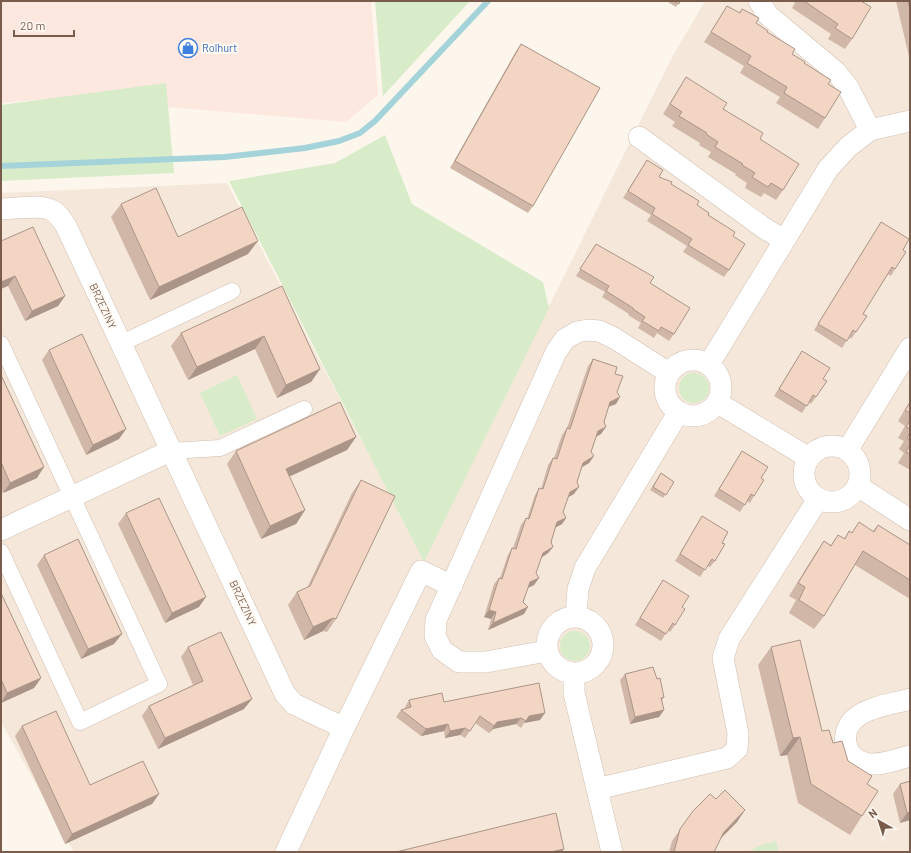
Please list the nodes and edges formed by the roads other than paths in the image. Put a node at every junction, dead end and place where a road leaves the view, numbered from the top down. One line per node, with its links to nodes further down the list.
1 (759, 1): 3 (street)
2 (910, 121): 3 (street)
3 (870, 130): 6 (street)
4 (640, 137): 6 (street)
5 (1, 209): 9 (street, BRZEZINY)
6 (784, 240): 11 (street)
7 (232, 291): 9 (street)
8 (1, 344): 20 (street)
9 (120, 344): 17 (street, BRZEZINY)
10 (910, 348): 16 (street)
11 (709, 364): 12 (street); 13 (street)
12 (669, 373): 15 (street); 25 (street)
13 (718, 402): 15 (street); 18 (street)
14 (304, 409): 17 (street)
15 (678, 413): 26 (street)
16 (848, 449): 18 (street); 19 (street)
17 (170, 451): 20 (street); 30 (street, BRZEZINY)
18 (809, 458): 21 (street)
19 (858, 486): 21 (street); 22 (street)
20 (72, 496): 23 (street); 24 (street)
21 (818, 499): 32 (street)
22 (910, 520)
23 (1, 530)
24 (1, 552)
25 (452, 586): 27 (street); 30 (street)
26 (576, 617): 27 (street); 28 (street)
27 (547, 650): 28 (street)
28 (574, 674): 32 (street)
29 (910, 699): 31 (street)
30 (344, 728): 33 (street)
31 (910, 756)
32 (597, 789): 34 (street)
33 (286, 852)
34 (612, 852)

